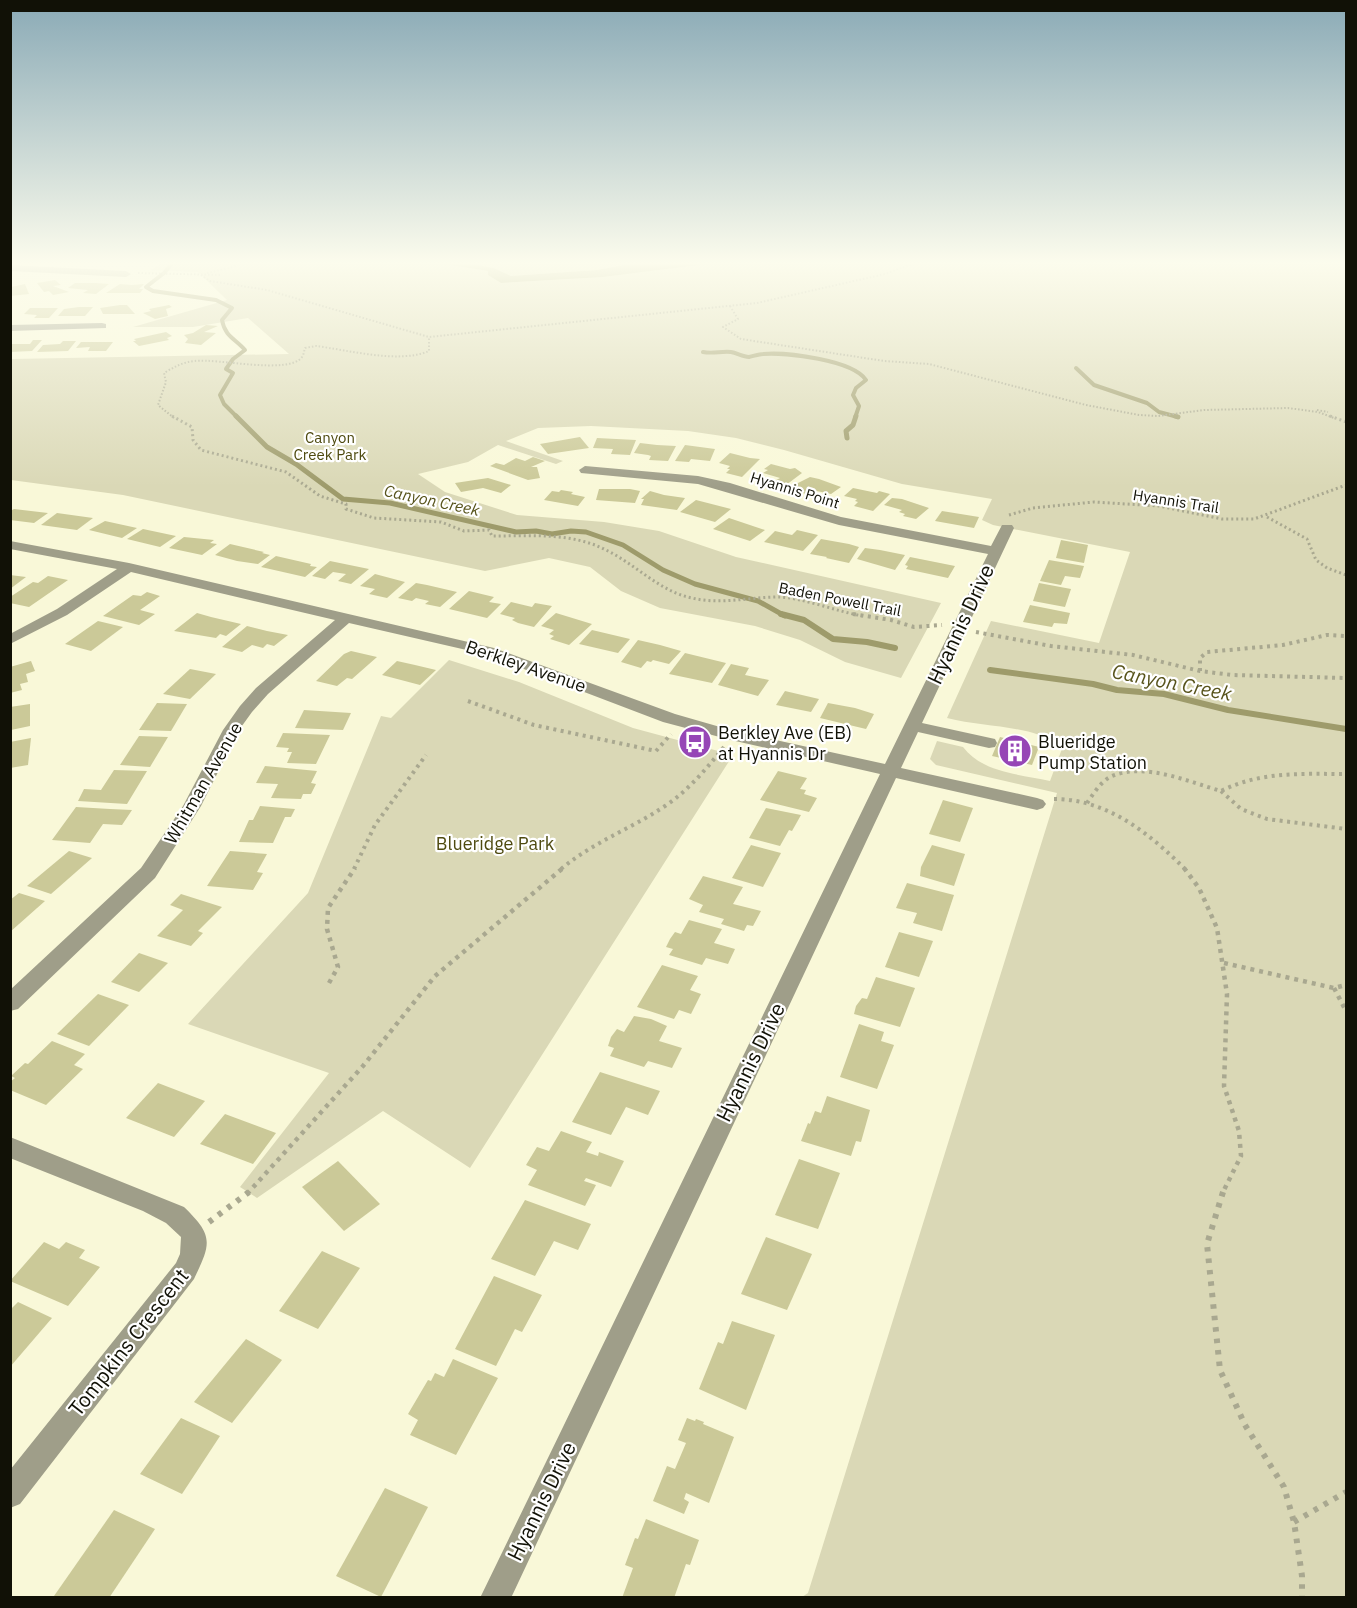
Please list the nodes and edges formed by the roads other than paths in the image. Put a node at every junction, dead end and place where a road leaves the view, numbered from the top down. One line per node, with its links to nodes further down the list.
1 (585, 470): 4 (street, Hyannis Point)
2 (1006, 523): 4 (street, Hyannis Drive)
3 (10, 545): 5 (street, Berkley Avenue)
4 (994, 551): 8 (street, Hyannis Drive)
5 (129, 567): 6 (street, Berkley Avenue); 7 (street)
6 (347, 617): 10 (street, Berkley Avenue); 12 (street, Whitman Avenue)
7 (10, 640)
8 (911, 725): 9 (street); 10 (street, Hyannis Drive)
9 (989, 742)
10 (890, 771): 11 (street, Berkley Avenue); 15 (street, Hyannis Drive)
11 (1037, 804)
12 (10, 1003)
13 (10, 1147): 14 (street, Tompkins Crescent)
14 (10, 1494)
15 (495, 1598)

